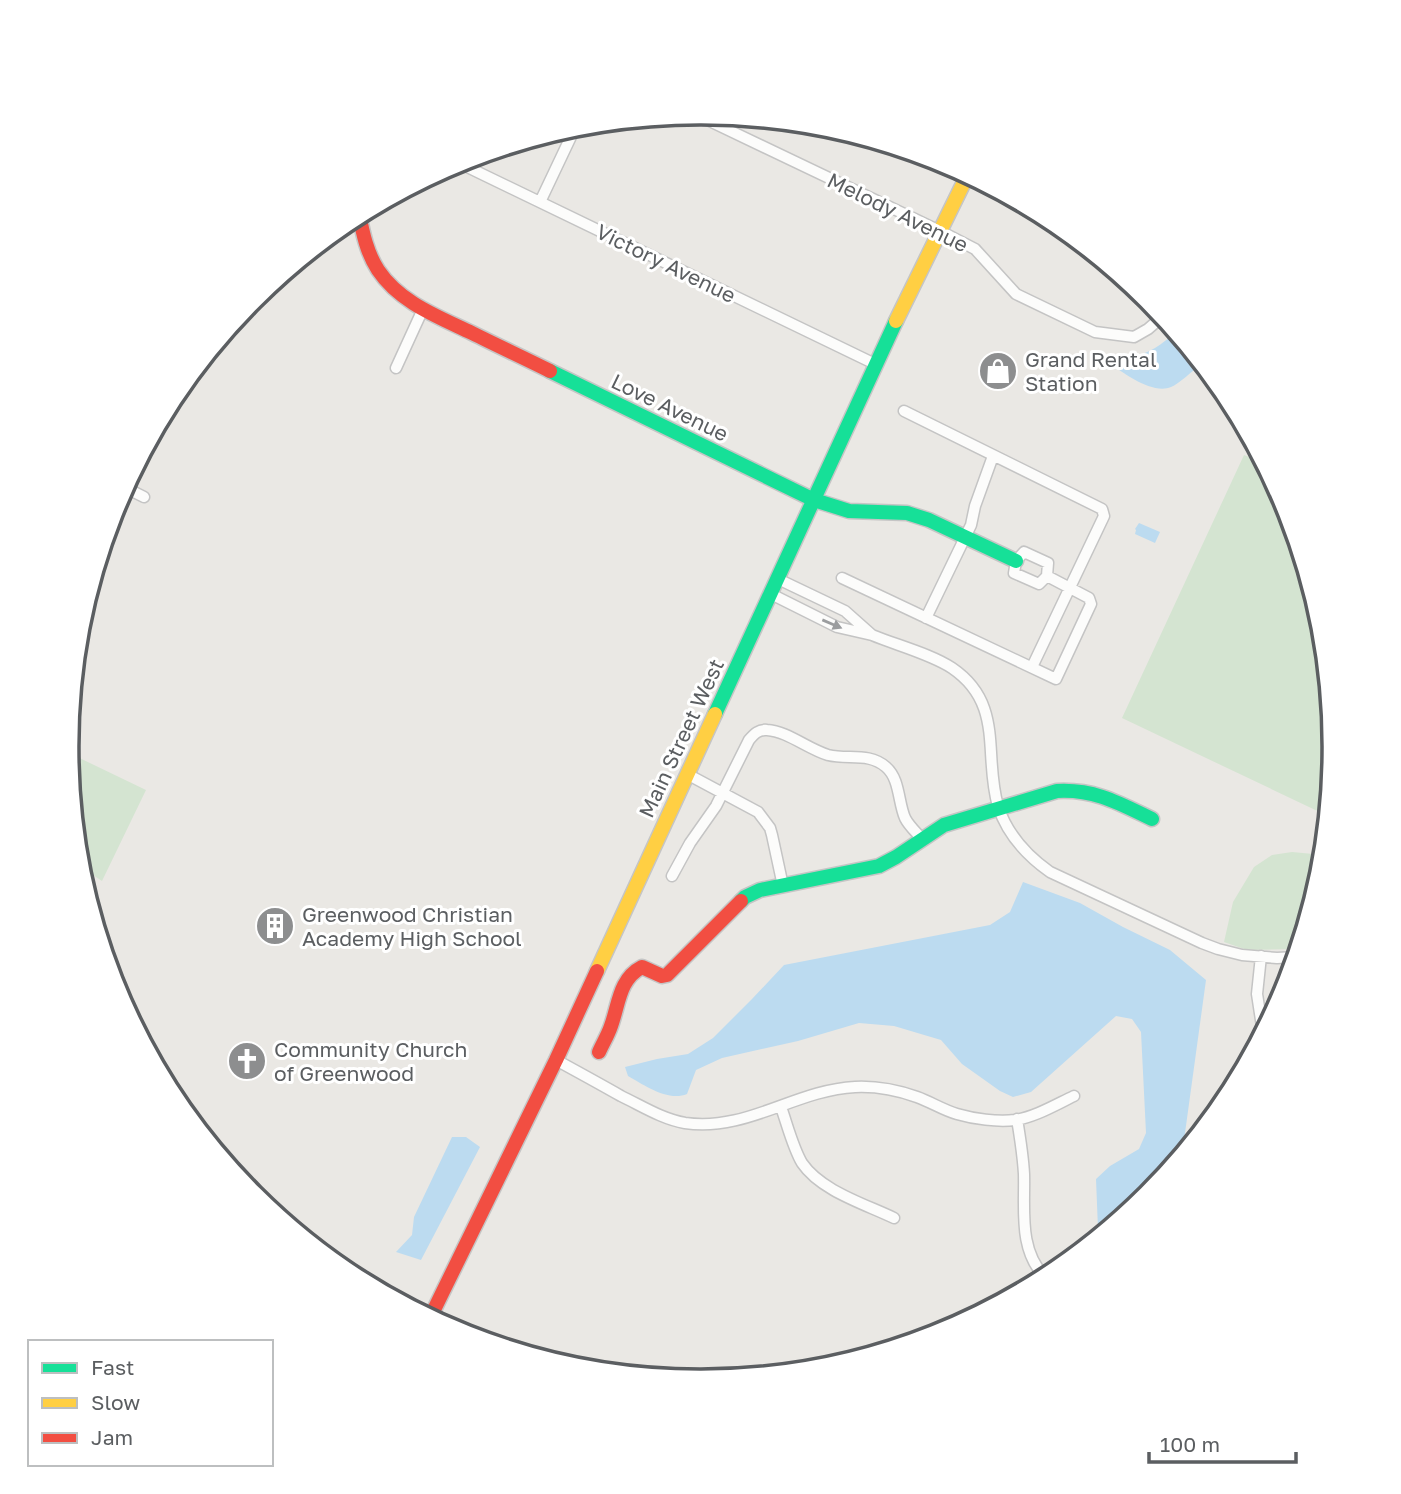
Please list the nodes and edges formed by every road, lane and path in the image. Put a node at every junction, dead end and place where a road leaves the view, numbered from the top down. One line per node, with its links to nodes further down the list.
1 (720, 126): 7 (street, Melody Avenue)
2 (570, 139): 5 (street)
3 (472, 169): 5 (street, Victory Avenue)
4 (963, 184): 7 (street, Main Street West)
5 (540, 202): 10 (street, Victory Avenue)
6 (361, 227): 8 (street, Love Avenue)
7 (940, 231): 9 (street, Melody Avenue); 10 (street, Main Street West)
8 (423, 309): 11 (street); 16 (street, Love Avenue)
9 (1155, 323)
10 (875, 364): 16 (street, Main Street West)
11 (396, 368)
12 (904, 411): 13 (street)
13 (993, 456): 17 (street); 22 (street)
14 (134, 492): 15 (street)
15 (144, 497)
16 (814, 500): 17 (street, Love Avenue); 21 (street, Main Street West)
17 (966, 536): 18 (street, Love Avenue); 24 (street)
18 (1016, 561): 19 (street, Love Avenue); 19 (street, Love Avenue)
19 (1047, 576): 22 (street, Love Avenue)
20 (842, 578): 24 (street)
21 (778, 579): 23 (street, Main Street West); 25 (street)
22 (1069, 587): 26 (street); 26 (street)
23 (771, 594): 25 (street, one-way to 25); 27 (street, Main Street West)
24 (926, 618): 26 (street)
25 (872, 635): 29 (street)
26 (1032, 667)
27 (687, 774): 28 (street); 38 (street, Main Street West)
28 (722, 792): 31 (street); 32 (street); 33 (street)
29 (999, 809): 30 (street); 31 (street); 34 (street)
30 (1152, 819)
31 (922, 839): 33 (street)
32 (672, 876)
33 (783, 886): 37 (street)
34 (1261, 956): 35 (street); 36 (street)
35 (1285, 957)
36 (1260, 1017)
37 (599, 1052)
38 (556, 1060): 40 (street); 44 (street, Main Street West)
39 (1074, 1096): 41 (street)
40 (781, 1107): 41 (street); 42 (street)
41 (1017, 1119): 43 (street)
42 (894, 1218)
43 (1038, 1269)
44 (435, 1309)

